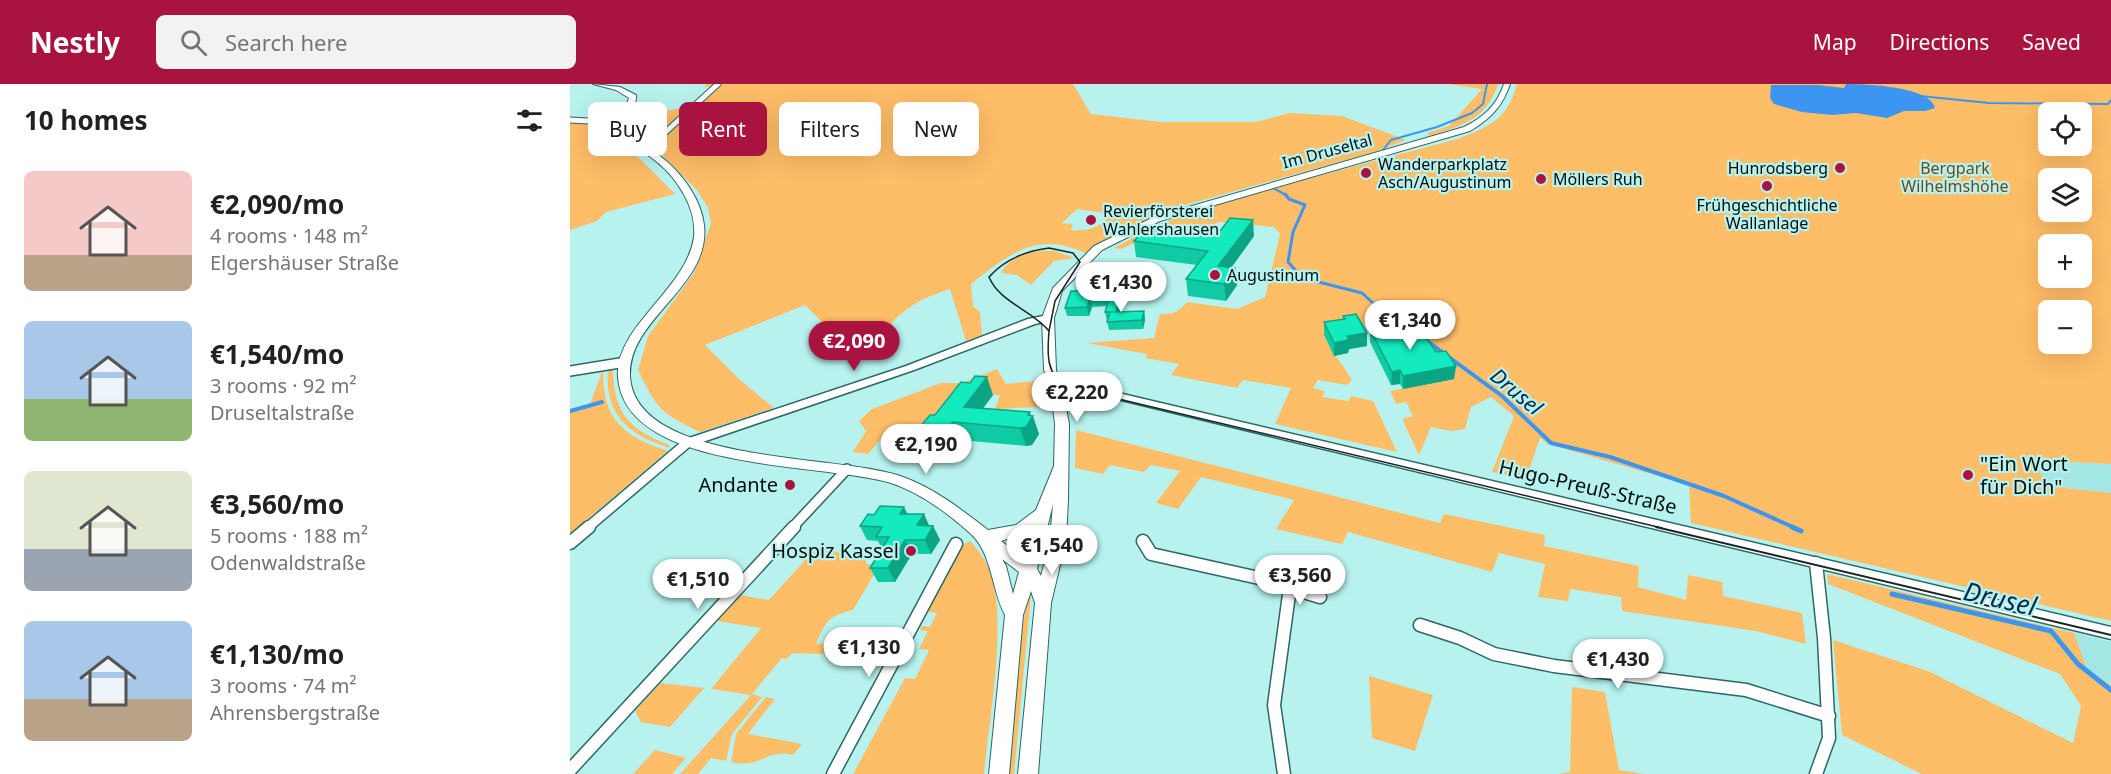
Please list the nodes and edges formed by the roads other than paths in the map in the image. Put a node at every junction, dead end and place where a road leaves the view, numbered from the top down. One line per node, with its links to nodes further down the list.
1 (596, 84): 4 (main road)
2 (718, 84): 7 (street)
3 (1507, 84): 9 (main road, Im Druseltal)
4 (631, 102)
5 (570, 120): 6 (street)
6 (588, 121)
7 (667, 131)
8 (653, 156): 10 (main road)
9 (1048, 318): 12 (main road, Im Druseltal); 13 (street)
10 (626, 362): 11 (street); 13 (main road)
11 (570, 371)
12 (1054, 381): 14 (main road, Im Druseltal); 21 (street, Hugo-Preuß-Straße)
13 (687, 443): 15 (main road); 19 (street)
14 (1060, 468): 16 (main road, Im Druseltal); 25 (main road, Im Druseltal)
15 (847, 469): 17 (main road); 30 (street)
16 (1043, 507): 17 (main road); 22 (main road)
17 (981, 536): 22 (main road); 26 (main road)
18 (1143, 541): 23 (street)
19 (570, 543)
20 (956, 544): 31 (street)
21 (1816, 563): 28 (street, Hugo-Preuß-Straße); 29 (street)
22 (1028, 570): 25 (main road); 26 (main road)
23 (1290, 587): 24 (street); 34 (street)
24 (1320, 597)
25 (1043, 603): 33 (main road, Im Druseltal)
26 (1014, 615): 32 (main road)
27 (1420, 625): 29 (street)
28 (2111, 633)
29 (1829, 716): 35 (street)
30 (570, 771)
31 (832, 774)
32 (999, 774)
33 (1028, 774)
34 (1284, 774)
35 (1816, 774)

